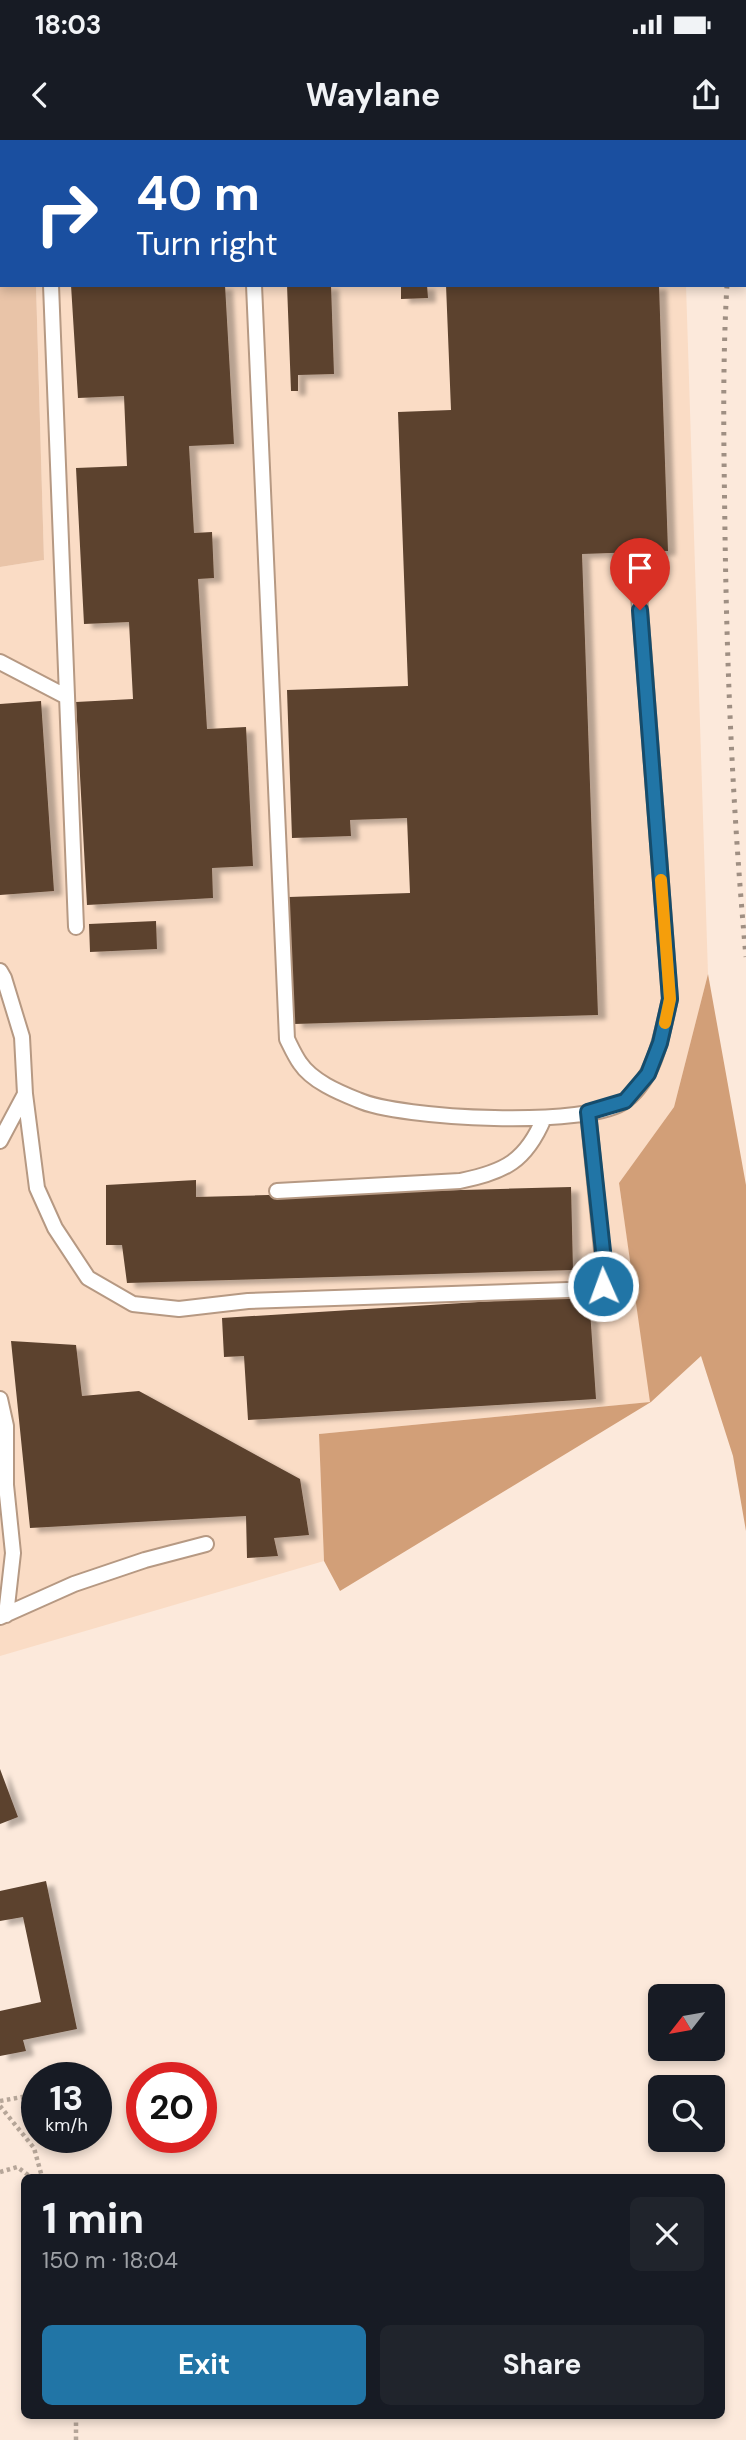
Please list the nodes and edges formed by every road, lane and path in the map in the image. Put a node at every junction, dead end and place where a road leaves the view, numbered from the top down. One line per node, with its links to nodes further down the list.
1 (51, 287): 5 (lane)
2 (254, 287): 10 (lane)
3 (638, 583): 9 (lane)
4 (0, 662): 5 (lane)
5 (67, 696): 6 (lane)
6 (76, 927)
7 (0, 971): 8 (lane)
8 (26, 1094): 9 (lane); 11 (lane)
9 (588, 1112): 10 (lane)
10 (544, 1118): 12 (lane)
11 (0, 1141)
12 (277, 1191)
13 (0, 1399): 15 (lane)
14 (206, 1544): 15 (lane)
15 (3, 1616)
16 (21, 2098): 17 (path)
17 (0, 2103): 20 (path)
18 (0, 2172): 19 (path)
19 (27, 2174)
20 (41, 2174)
21 (76, 2419): 22 (path)
22 (76, 2440)

